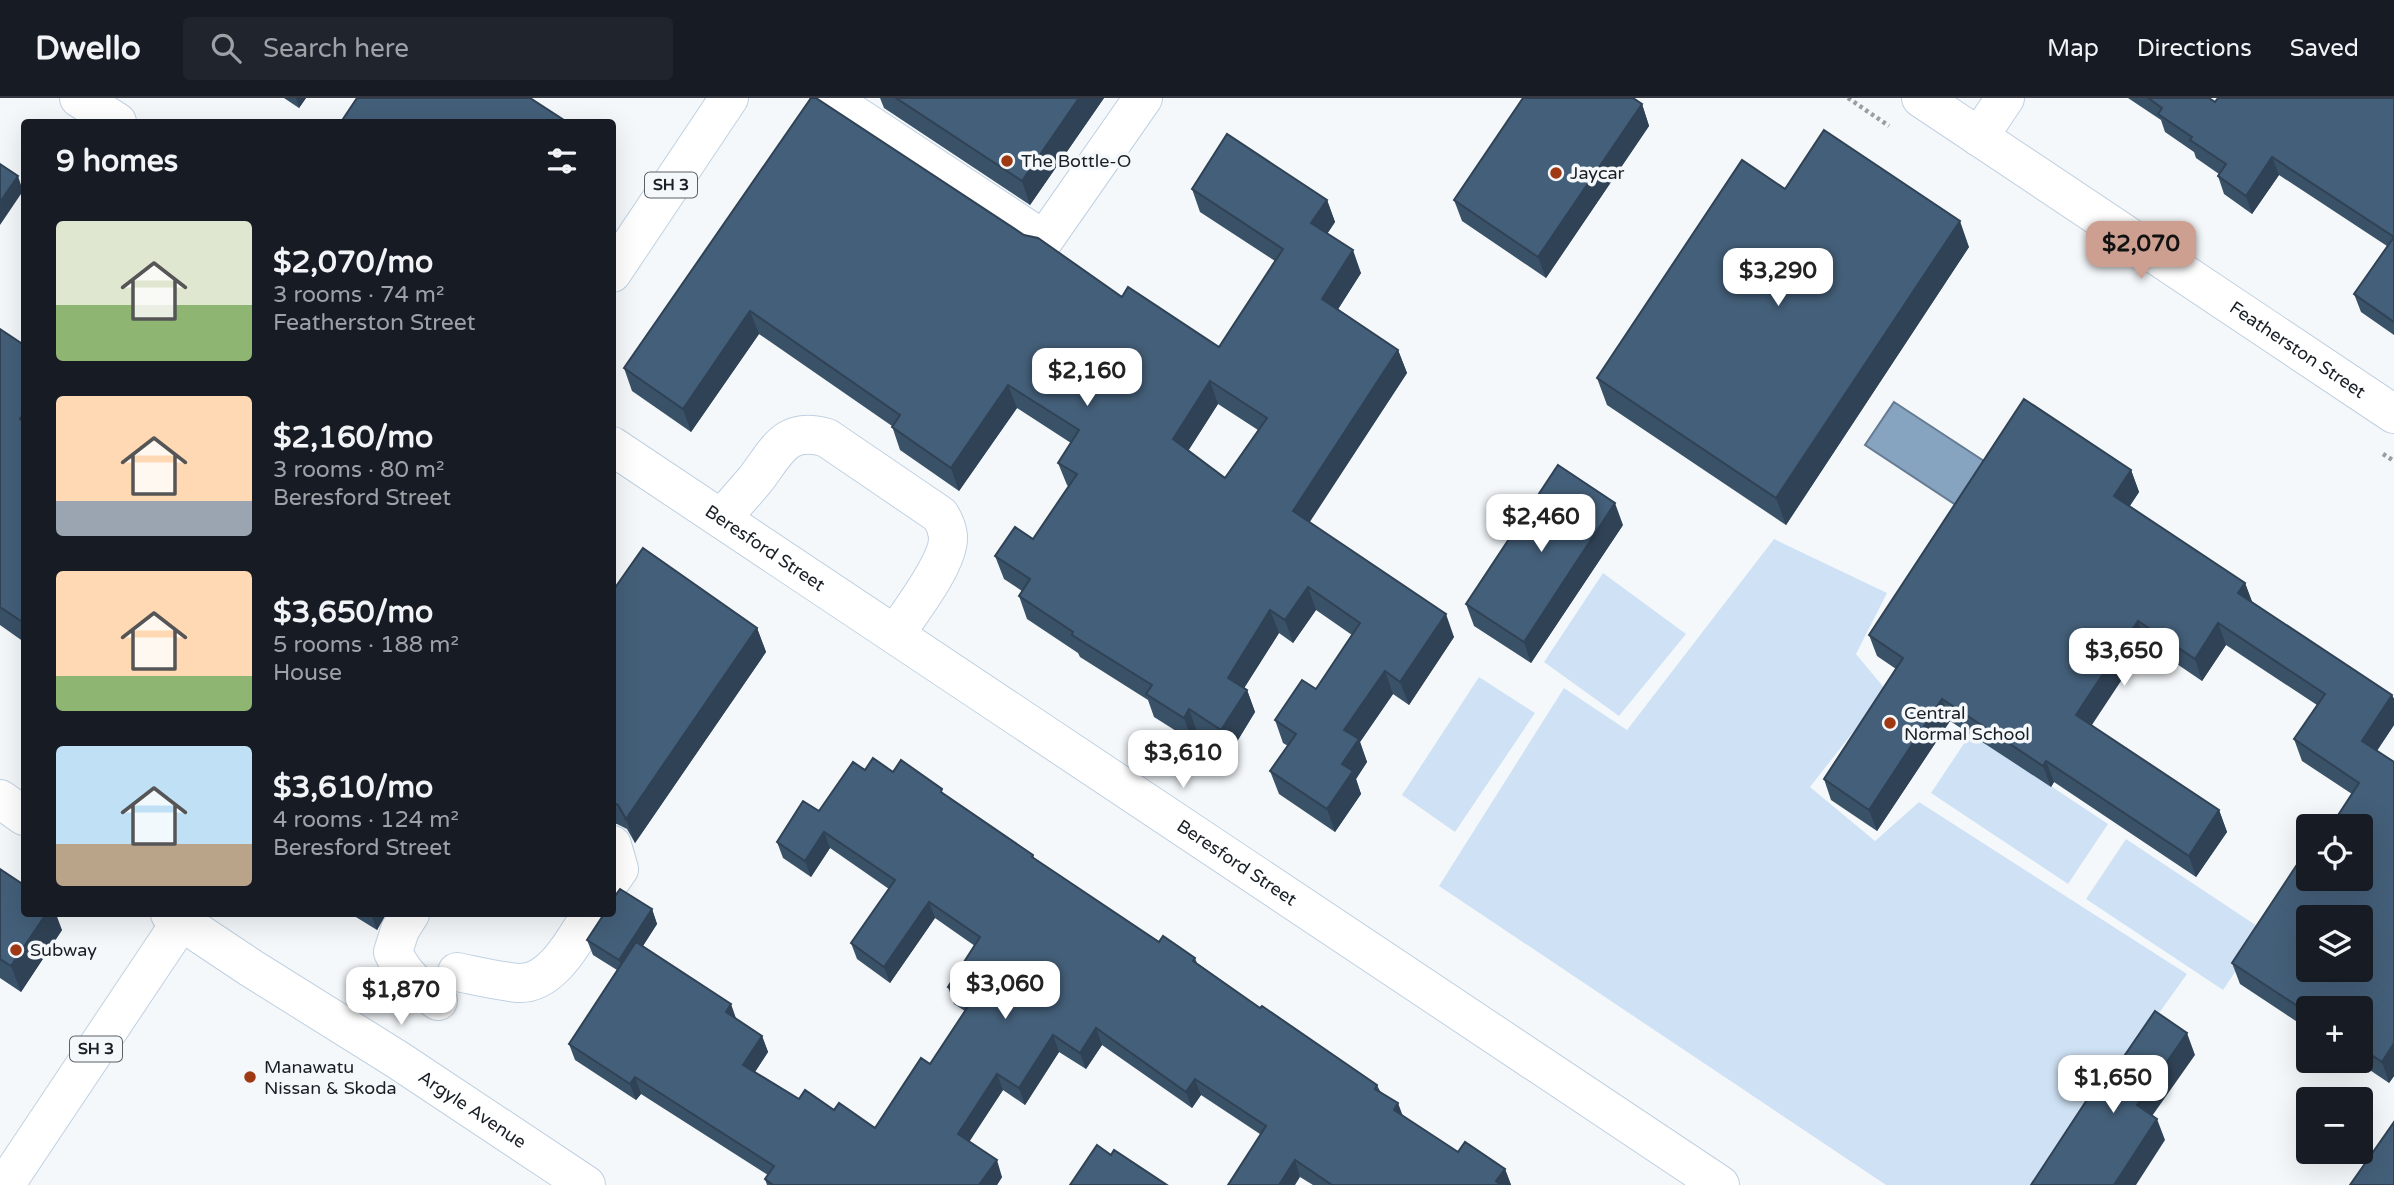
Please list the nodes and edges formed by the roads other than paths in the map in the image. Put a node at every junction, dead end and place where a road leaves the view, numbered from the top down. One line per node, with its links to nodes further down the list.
1 (79, 98): 7 (main road)
2 (729, 98): 9 (main road, SH 3)
3 (829, 98): 4 (main road)
4 (1143, 98)
5 (1921, 98): 8 (main road, Featherston Street)
6 (2005, 98): 8 (main road)
7 (112, 119)
8 (1979, 137): 10 (main road, Featherston Street)
9 (616, 266)
10 (2394, 414)
11 (616, 449): 12 (main road, Beresford Street)
12 (722, 518): 13 (main road, Beresford Street); 13 (main road)
13 (896, 633): 22 (main road, Beresford Street)
14 (0, 799): 15 (main road)
15 (21, 814)
16 (178, 917): 20 (main road, SH 3)
17 (180, 917): 21 (main road, Argyle Avenue)
18 (408, 917): 19 (main road)
19 (589, 917)
20 (5, 1185)
21 (586, 1185)
22 (1720, 1185)

